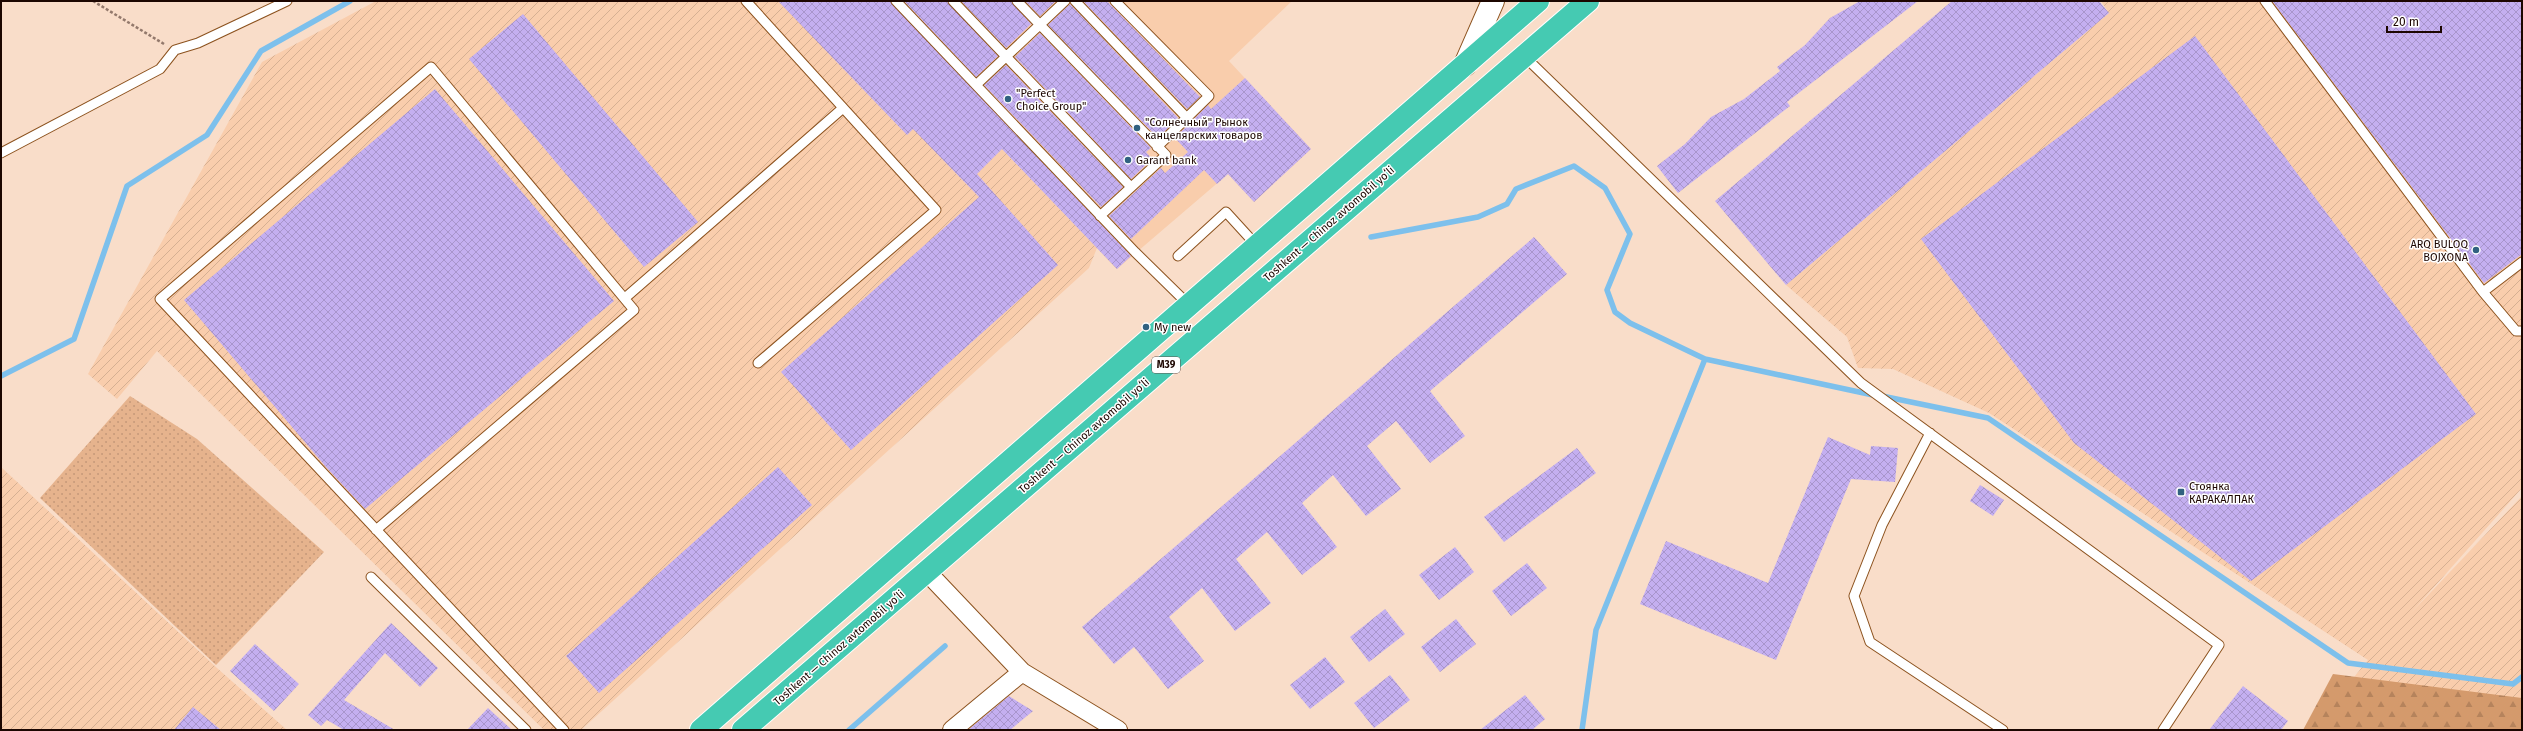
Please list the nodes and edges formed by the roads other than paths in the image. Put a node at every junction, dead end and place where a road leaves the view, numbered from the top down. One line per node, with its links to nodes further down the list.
1 (287, 1): 21 (lane)
2 (746, 1): 18 (lane)
3 (896, 1): 17 (lane)
4 (953, 1): 14 (lane)
5 (1017, 1): 13 (lane)
6 (1065, 1): 13 (lane)
7 (1075, 1): 19 (lane)
8 (1115, 1): 19 (lane)
9 (1538, 1): 16 (highway, M39)
10 (1588, 1): 15 (highway, Toshkent — Chinoz avtomobil yoʻli / M39)
11 (2266, 1): 27 (lane)
12 (1491, 2): 16 (street, M39)
13 (1040, 25): 14 (lane); 20 (lane)
14 (1006, 56): 17 (lane); 22 (lane)
15 (1524, 56): 32 (lane); 34 (highway, Toshkent — Chinoz avtomobil yoʻli / M39)
16 (1465, 65): 24 (highway, M39)
17 (976, 85): 23 (lane)
18 (843, 108): 28 (lane); 31 (lane)
19 (1187, 118): 20 (lane)
20 (1157, 147): 22 (lane)
21 (1, 154)
22 (1131, 187): 23 (lane)
23 (1100, 216): 29 (lane)
24 (1257, 246): 25 (lane); 29 (highway, M39)
25 (1178, 256)
26 (2522, 262): 27 (lane)
27 (2483, 292): 30 (lane)
28 (625, 298): 33 (lane); 33 (lane)
29 (1189, 305): 39 (highway, M39)
30 (2522, 331)
31 (758, 363)
32 (1930, 433): 43 (lane); 44 (lane)
33 (376, 530): 38 (lane)
34 (927, 572): 36 (street); 40 (highway, Toshkent — Chinoz avtomobil yoʻli / M39)
35 (371, 577): 37 (lane)
36 (1022, 672): 41 (street); 42 (street)
37 (526, 730)
38 (564, 730)
39 (701, 730)
40 (744, 730)
41 (952, 730)
42 (1118, 730)
43 (2003, 730)
44 (2163, 730)

